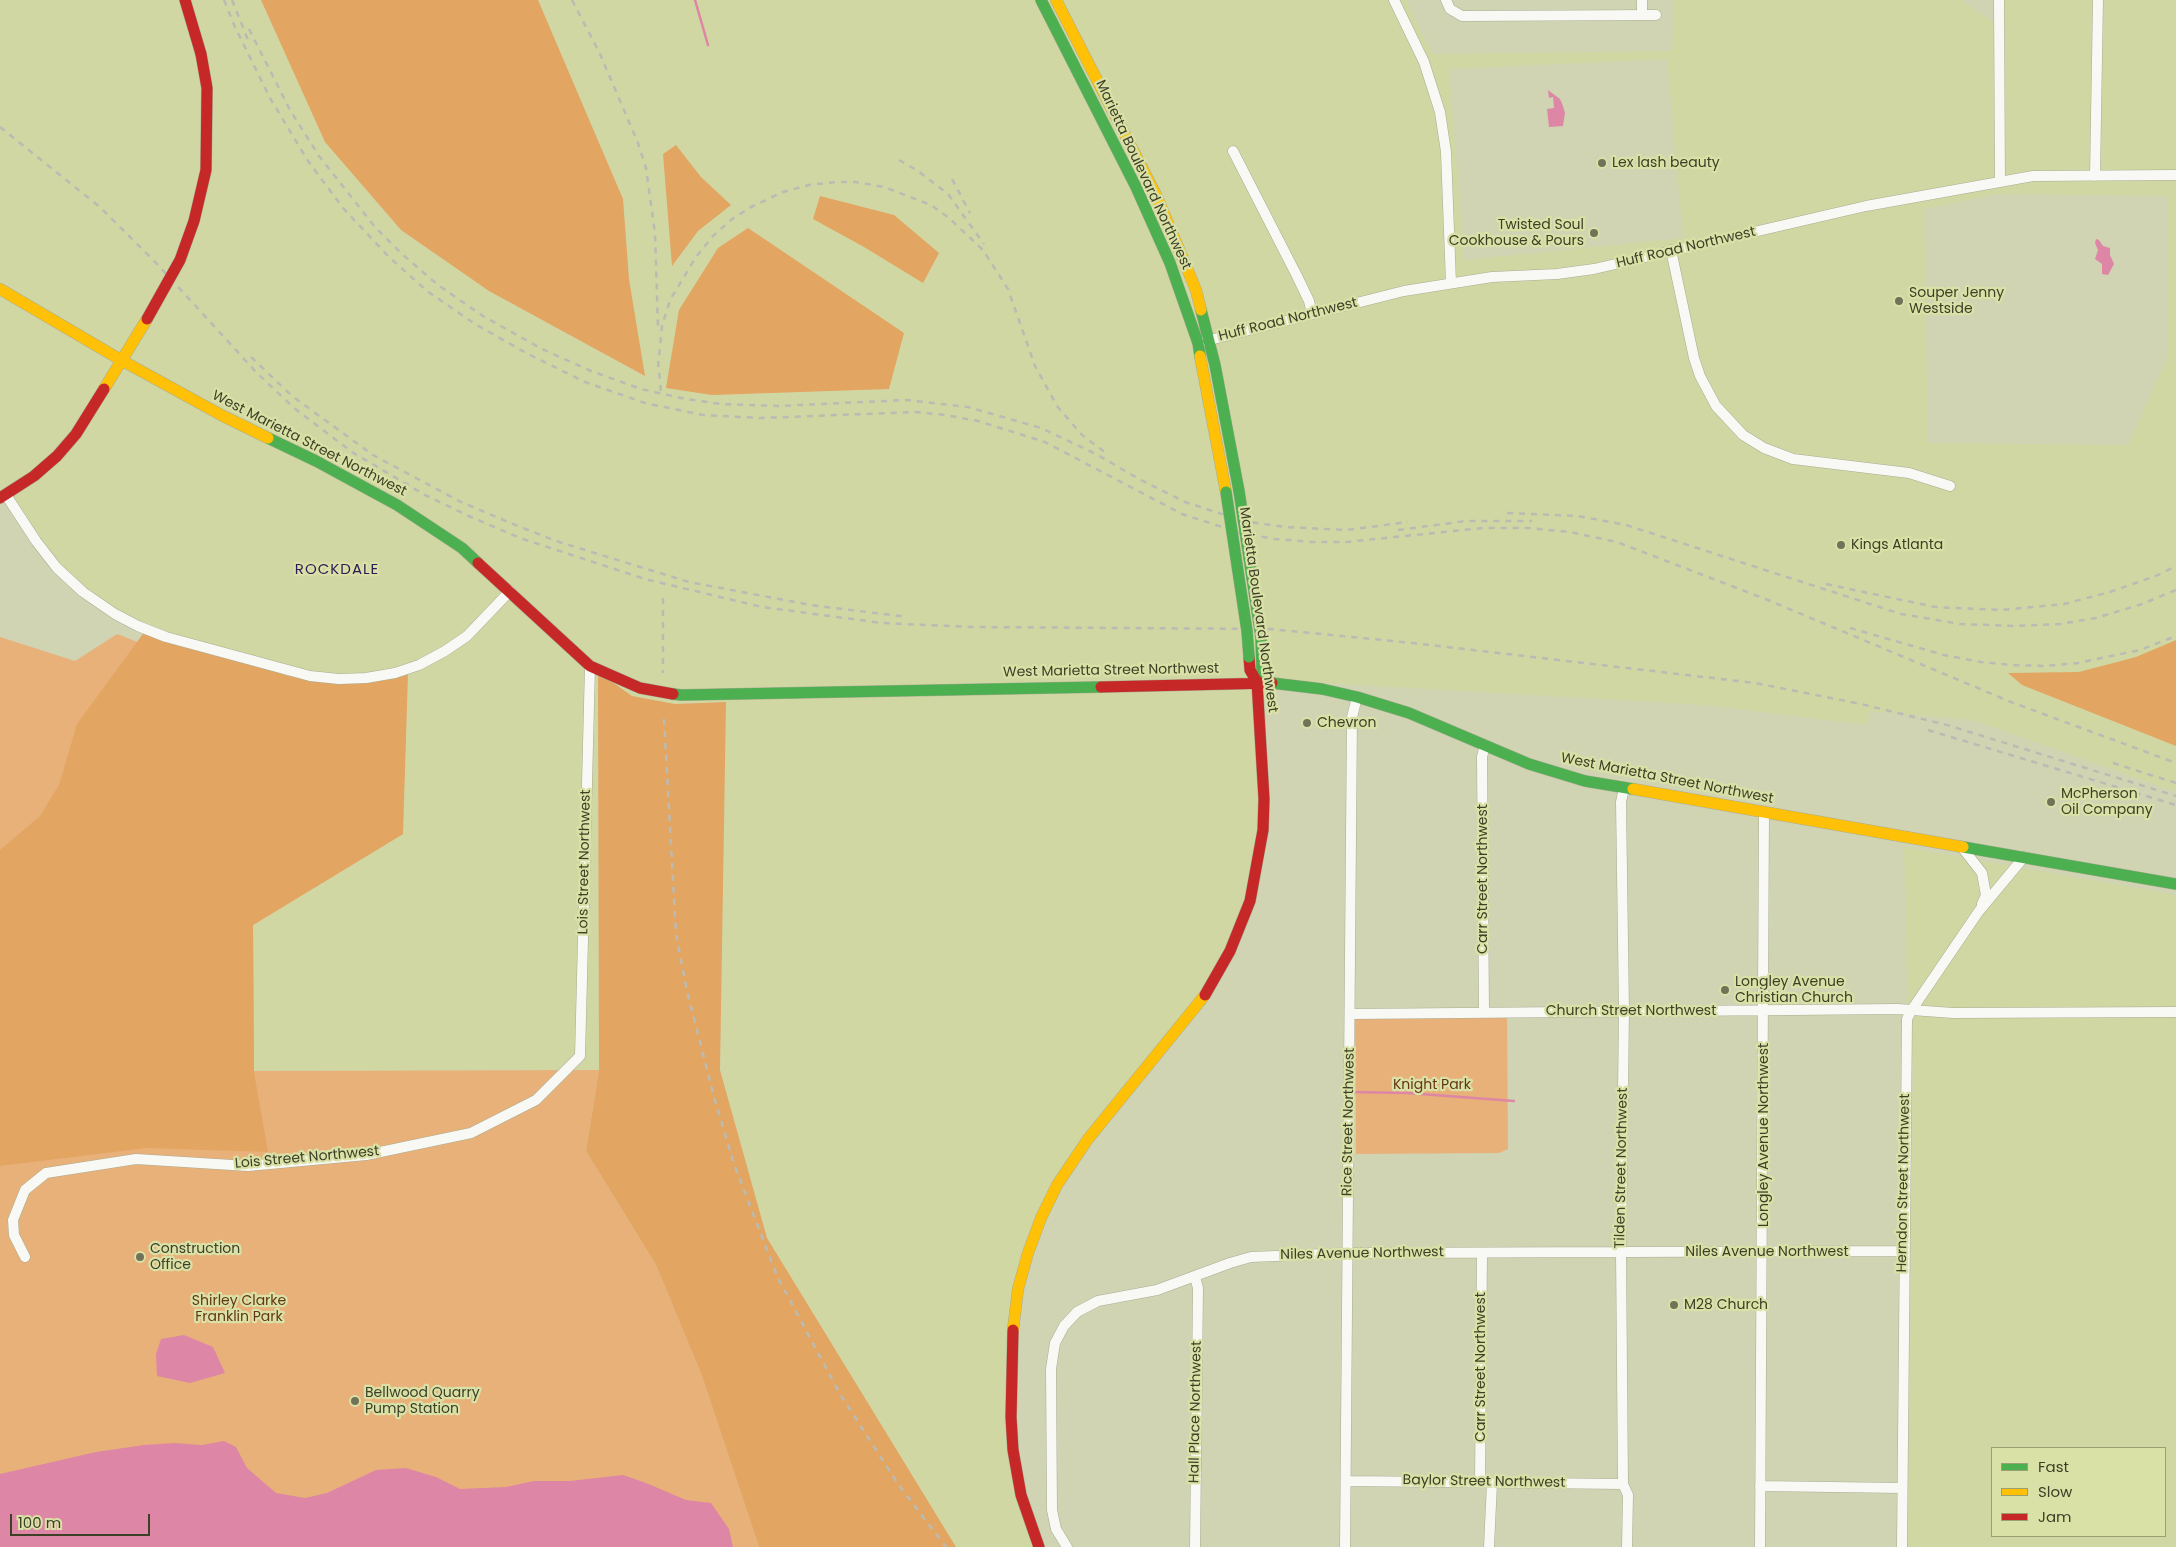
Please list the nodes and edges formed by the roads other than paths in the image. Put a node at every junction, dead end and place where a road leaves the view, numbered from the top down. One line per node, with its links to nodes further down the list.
1 (185, 0): 19 (street, bridge)
2 (1394, 0): 15 (street)
3 (1446, 0): 8 (street)
4 (1642, 0): 8 (street)
5 (1999, 0): 13 (street)
6 (2098, 0): 12 (street)
7 (1049, 1): 18 (street)
8 (1642, 15): 9 (street)
9 (1656, 15)
10 (1233, 151): 17 (street)
11 (2176, 174): 12 (street, Huff Road Northwest)
12 (2095, 176): 13 (street, Huff Road Northwest)
13 (2000, 182): 14 (street, Huff Road Northwest)
14 (1671, 250): 15 (street, Huff Road Northwest); 20 (street)
15 (1451, 282): 17 (street, Huff Road Northwest)
16 (0, 289): 19 (street, West Marietta Street Northwest)
17 (1312, 314): 18 (street, Huff Road Northwest)
18 (1204, 341): 24 (street, Marietta Boulevard Northwest, bridge); 24 (street, bridge)
19 (121, 360): 21 (street); 22 (street, West Marietta Street Northwest)
20 (1950, 486)
21 (3, 496): 22 (street)
22 (510, 591): 23 (street, West Marietta Street Northwest)
23 (590, 666): 24 (street, West Marietta Street Northwest); 44 (street, Lois Street Northwest)
24 (1257, 682): 25 (street, West Marietta Street Northwest); 53 (street, Marietta Boulevard Northwest)
25 (1356, 697): 26 (street, West Marietta Street Northwest); 38 (street, Rice Street Northwest)
26 (1485, 746): 27 (street, West Marietta Street Northwest); 36 (street, Carr Street Northwest)
27 (1624, 788): 28 (street, West Marietta Street Northwest); 34 (street, Tilden Street Northwest)
28 (1764, 812): 29 (street, West Marietta Street Northwest); 33 (street, Longley Avenue Northwest)
29 (1961, 846): 30 (street, West Marietta Street Northwest); 32 (street)
30 (2024, 857): 31 (street, West Marietta Street Northwest); 32 (street, Herndon Street Northwest)
31 (2176, 884)
32 (1980, 911): 35 (street, Herndon Street Northwest)
33 (1764, 1010): 34 (street, Church Street Northwest); 35 (street, Church Street Northwest); 40 (street, Longley Avenue Northwest)
34 (1624, 1011): 36 (street, Church Street Northwest); 39 (street, Tilden Street Northwest)
35 (1911, 1011): 37 (street, Church Street Northwest); 41 (street, Herndon Street Northwest)
36 (1484, 1012): 38 (street, Church Street Northwest)
37 (2176, 1012)
38 (1350, 1014): 42 (street, Rice Street Northwest)
39 (1622, 1252): 40 (street, Niles Avenue Northwest); 43 (street, Niles Avenue Northwest); 49 (street, Tilden Street Northwest)
40 (1763, 1252): 41 (street, Niles Avenue Northwest); 50 (street, Longley Avenue Northwest)
41 (1904, 1252): 51 (street, Herndon Street Northwest)
42 (1348, 1253): 43 (street, Niles Avenue Northwest); 45 (street, Niles Avenue Northwest); 46 (street, Rice Street Northwest)
43 (1482, 1253): 47 (street, Carr Street Northwest)
44 (25, 1257)
45 (1195, 1277): 54 (street, Niles Avenue Northwest); 55 (street, Hall Place Northwest)
46 (1346, 1481): 47 (street, Baylor Street Northwest); 56 (street, Rice Street Northwest)
47 (1480, 1482): 48 (street, Baylor Street Northwest)
48 (1492, 1482): 49 (street, Baylor Street Northwest); 57 (street)
49 (1623, 1484): 58 (street, Tilden Street Northwest)
50 (1760, 1486): 51 (street); 59 (street, Longley Avenue Northwest)
51 (1902, 1488): 52 (street, Herndon Street Northwest)
52 (1902, 1546)
53 (1039, 1547)
54 (1068, 1547)
55 (1195, 1547)
56 (1345, 1547)
57 (1489, 1547)
58 (1627, 1547)
59 (1760, 1547)

